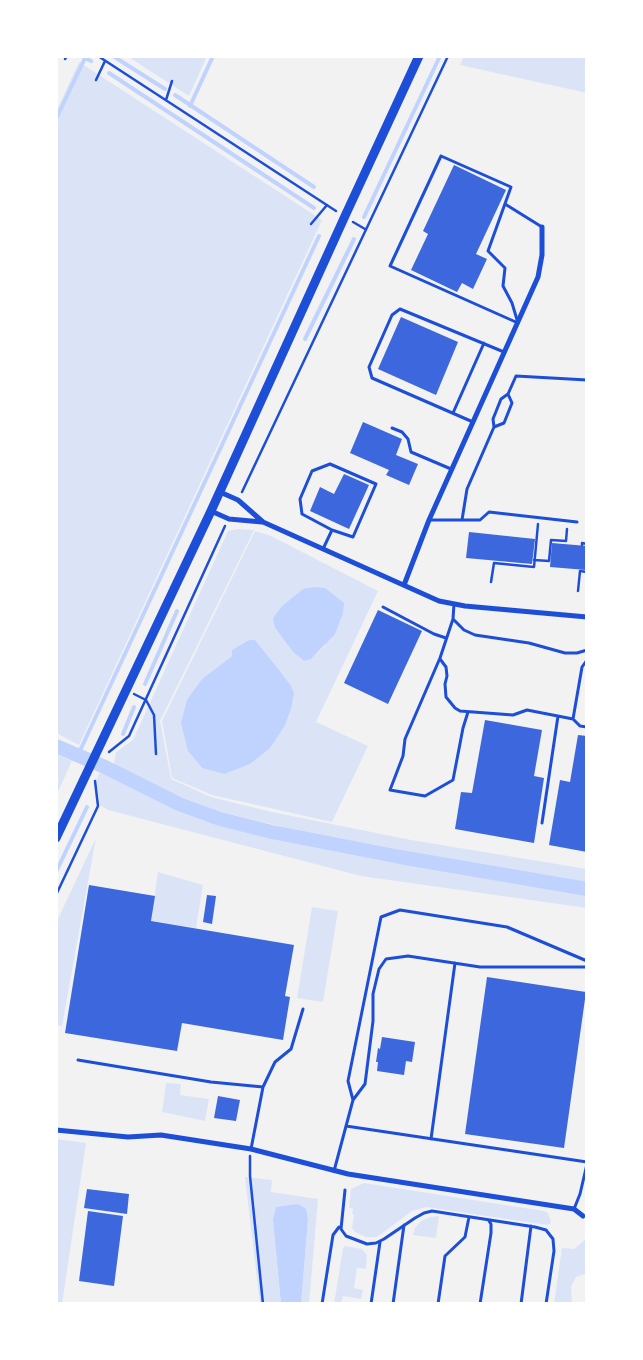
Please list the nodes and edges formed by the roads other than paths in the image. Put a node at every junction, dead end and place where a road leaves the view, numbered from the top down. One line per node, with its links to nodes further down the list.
1 (419, 56): 14 (main road)
2 (505, 204): 3 (lane); 4 (lane); 4 (lane)
3 (542, 226): 4 (street)
4 (518, 323): 6 (street)
5 (484, 343): 6 (lane); 9 (lane); 9 (lane)
6 (505, 352): 10 (street)
7 (587, 380): 8 (lane)
8 (508, 394): 12 (lane); 12 (lane)
9 (453, 413): 10 (lane)
10 (473, 422): 13 (street)
11 (392, 428): 13 (lane)
12 (494, 428): 17 (lane)
13 (452, 470): 16 (street)
14 (220, 492): 15 (main road); 18 (street)
15 (211, 511): 18 (street); 36 (main road)
16 (429, 520): 17 (lane); 22 (street)
17 (462, 520): 19 (lane)
18 (262, 522): 21 (street)
19 (577, 522)
20 (332, 530): 20 (lane); 21 (lane)
21 (323, 550): 22 (street)
22 (404, 585): 23 (street)
23 (454, 604): 25 (street); 26 (lane)
24 (383, 607): 27 (lane)
25 (587, 617)
26 (453, 620): 27 (lane); 28 (lane)
27 (446, 638): 29 (lane)
28 (587, 650)
29 (440, 658): 31 (lane); 31 (lane)
30 (587, 660): 33 (lane)
31 (468, 712): 32 (lane)
32 (558, 716): 33 (lane); 35 (lane)
33 (572, 719): 34 (lane)
34 (587, 727)
35 (542, 823)
36 (56, 838)
37 (587, 961): 43 (lane)
38 (455, 963): 39 (lane); 43 (lane); 46 (lane)
39 (587, 968)
40 (303, 1009): 42 (lane)
41 (78, 1060): 42 (lane)
42 (263, 1087): 47 (lane)
43 (353, 1100): 44 (lane)
44 (346, 1126): 46 (lane); 49 (lane)
45 (56, 1130): 47 (street)
46 (431, 1139): 48 (lane)
47 (251, 1149): 49 (street)
48 (587, 1163): 51 (lane)
49 (334, 1171): 51 (street)
50 (345, 1190): 55 (lane)
51 (574, 1209): 52 (street)
52 (583, 1216)
53 (469, 1217): 54 (lane); 56 (lane); 62 (lane)
54 (488, 1220): 57 (lane); 63 (lane)
55 (340, 1226): 58 (lane); 59 (lane)
56 (404, 1226): 58 (lane); 61 (lane)
57 (531, 1226): 64 (lane); 65 (lane)
58 (380, 1242): 60 (lane)
59 (322, 1304)
60 (371, 1304)
61 (393, 1304)
62 (438, 1304)
63 (480, 1304)
64 (521, 1304)
65 (546, 1304)

